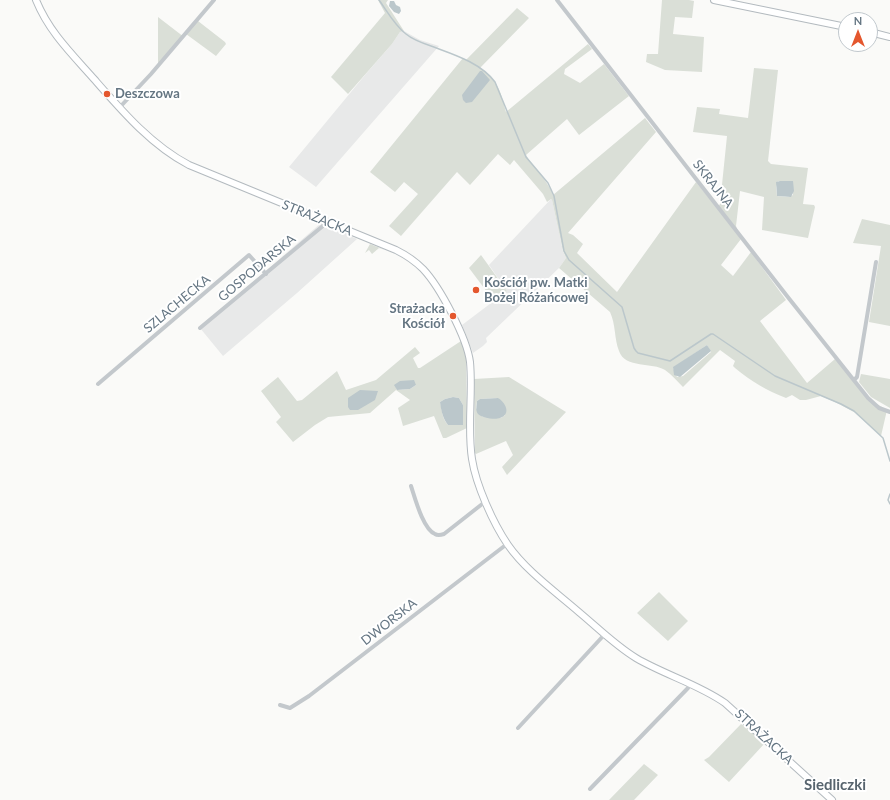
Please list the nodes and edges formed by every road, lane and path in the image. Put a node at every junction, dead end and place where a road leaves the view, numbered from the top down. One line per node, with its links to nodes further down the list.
1 (36, 0): 8 (street, STRAŻACKA)
2 (214, 0): 8 (street)
3 (557, 0): 13 (street, SKRAJNA)
4 (714, 0): 5 (street)
5 (838, 26)
6 (878, 34): 7 (street)
7 (890, 37)
8 (120, 107): 9 (street, STRAŻACKA)
9 (325, 221): 11 (street, GOSPODARSKA); 17 (street, STRAŻACKA)
10 (876, 262): 13 (street)
11 (266, 274): 12 (street, GOSPODARSKA); 14 (street, SZLACHECKA)
12 (200, 328)
13 (854, 380): 15 (street, SKRAJNA)
14 (98, 384)
15 (890, 412)
16 (411, 486): 17 (street)
17 (486, 501): 18 (street, STRAŻACKA)
18 (507, 544): 19 (street, STRAŻACKA); 21 (street, DWORSKA)
19 (604, 634): 20 (street, STRAŻACKA); 22 (street)
20 (690, 683): 23 (street); 24 (street, STRAŻACKA)
21 (280, 705)
22 (518, 728)
23 (590, 789)
24 (832, 800)

